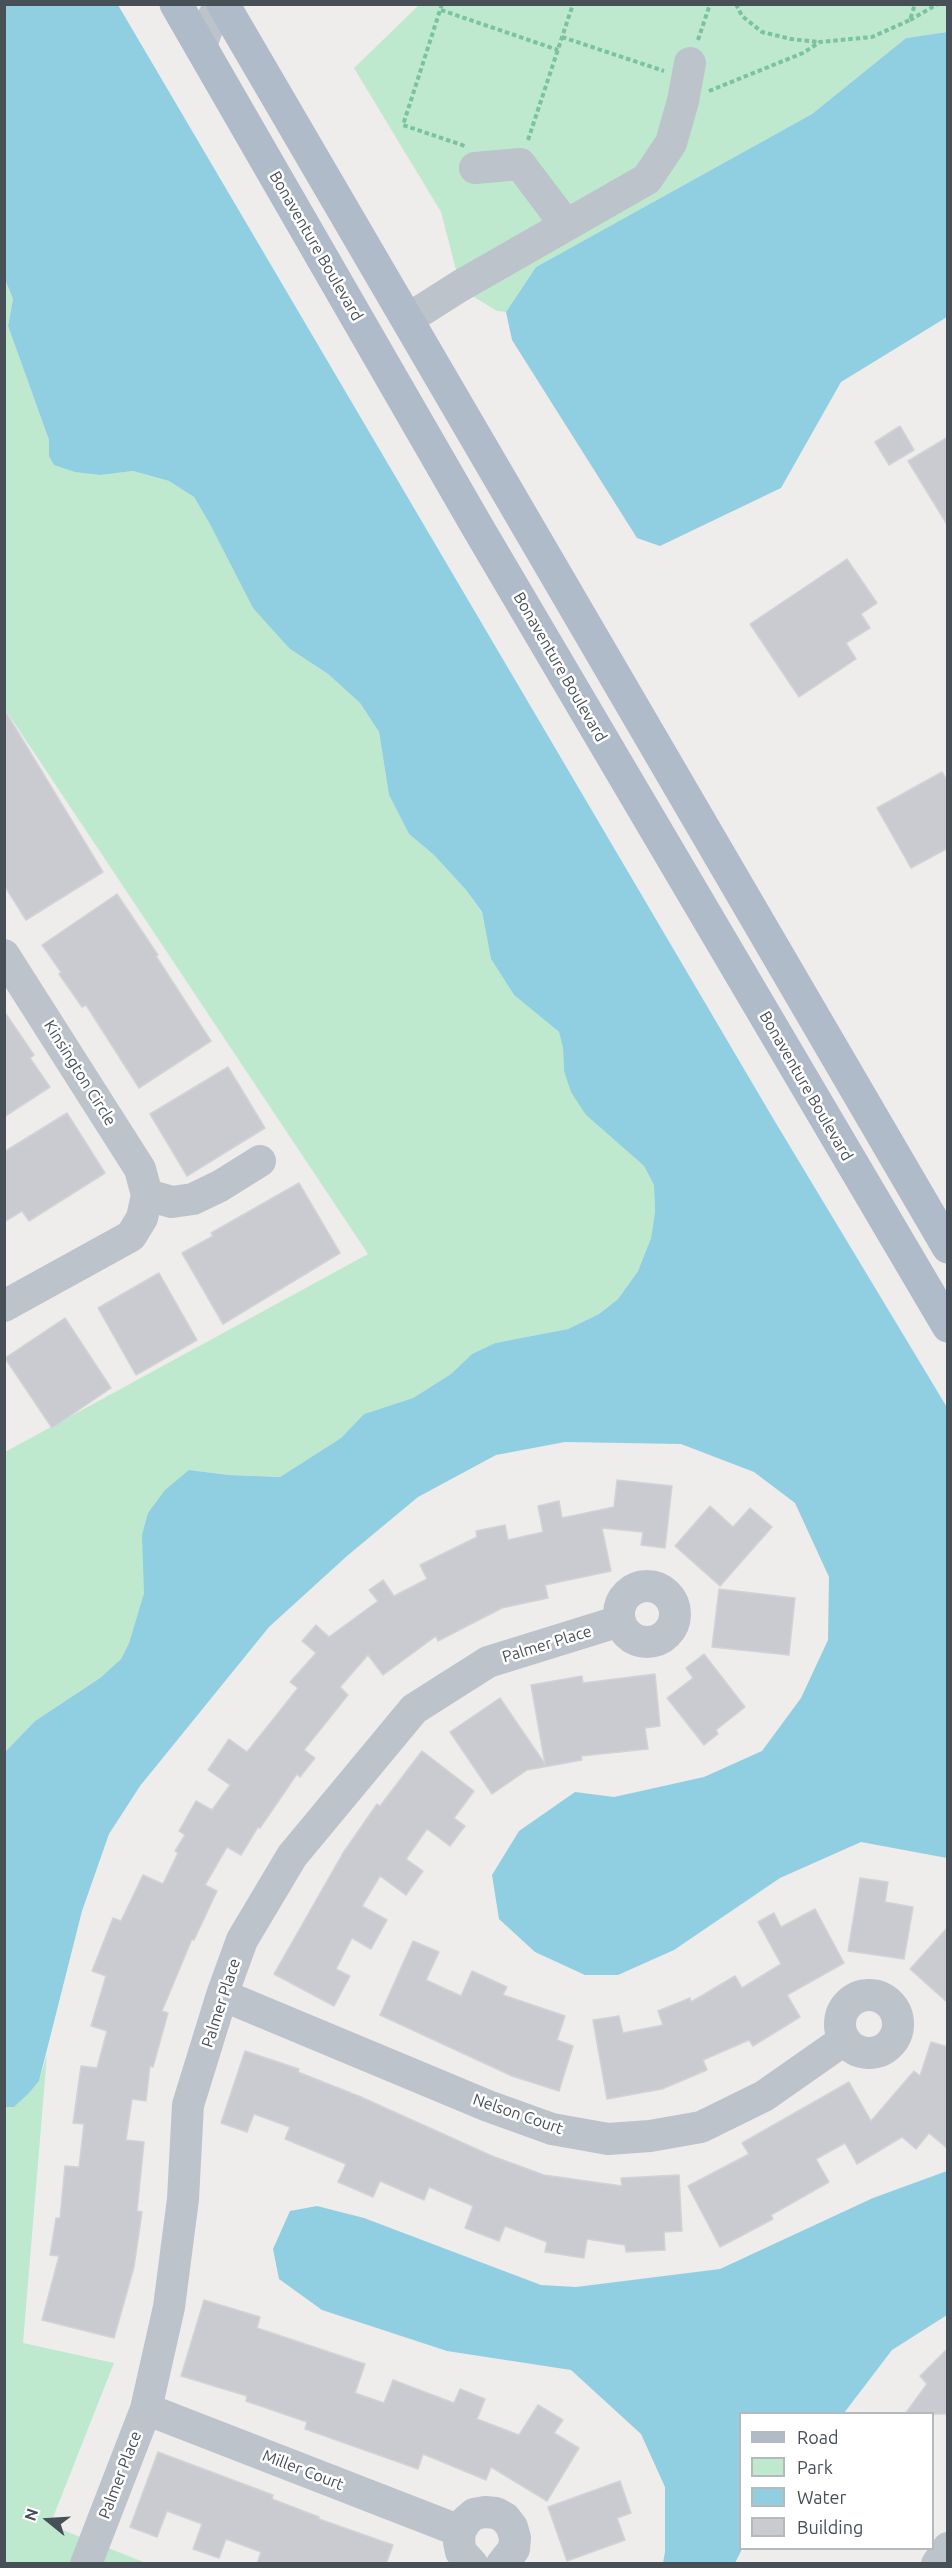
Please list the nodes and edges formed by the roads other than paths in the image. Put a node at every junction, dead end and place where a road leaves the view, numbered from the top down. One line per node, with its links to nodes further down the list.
1 (176, 4): 3 (main road, Bonaventure Boulevard)
2 (222, 4): 3 (street); 7 (main road)
3 (201, 46): 13 (main road, Bonaventure Boulevard)
4 (690, 63): 6 (street)
5 (471, 157): 6 (street)
6 (566, 225): 7 (street)
7 (408, 319): 11 (main road)
8 (4, 955): 10 (street, Kinsington Circle)
9 (260, 1161): 10 (street)
10 (147, 1195): 12 (street)
11 (948, 1247)
12 (4, 1306)
13 (948, 1326)
14 (620, 1621): 15 (street, Palmer Place)
15 (222, 1995): 16 (street, Nelson Court); 17 (street, Palmer Place)
16 (844, 2040)
17 (146, 2409): 18 (street, Miller Court); 20 (street, Palmer Place)
18 (460, 2531): 21 (street); 22 (street)
19 (948, 2548): 23 (street)
20 (86, 2564)
21 (472, 2564)
22 (502, 2564)
23 (937, 2564)

